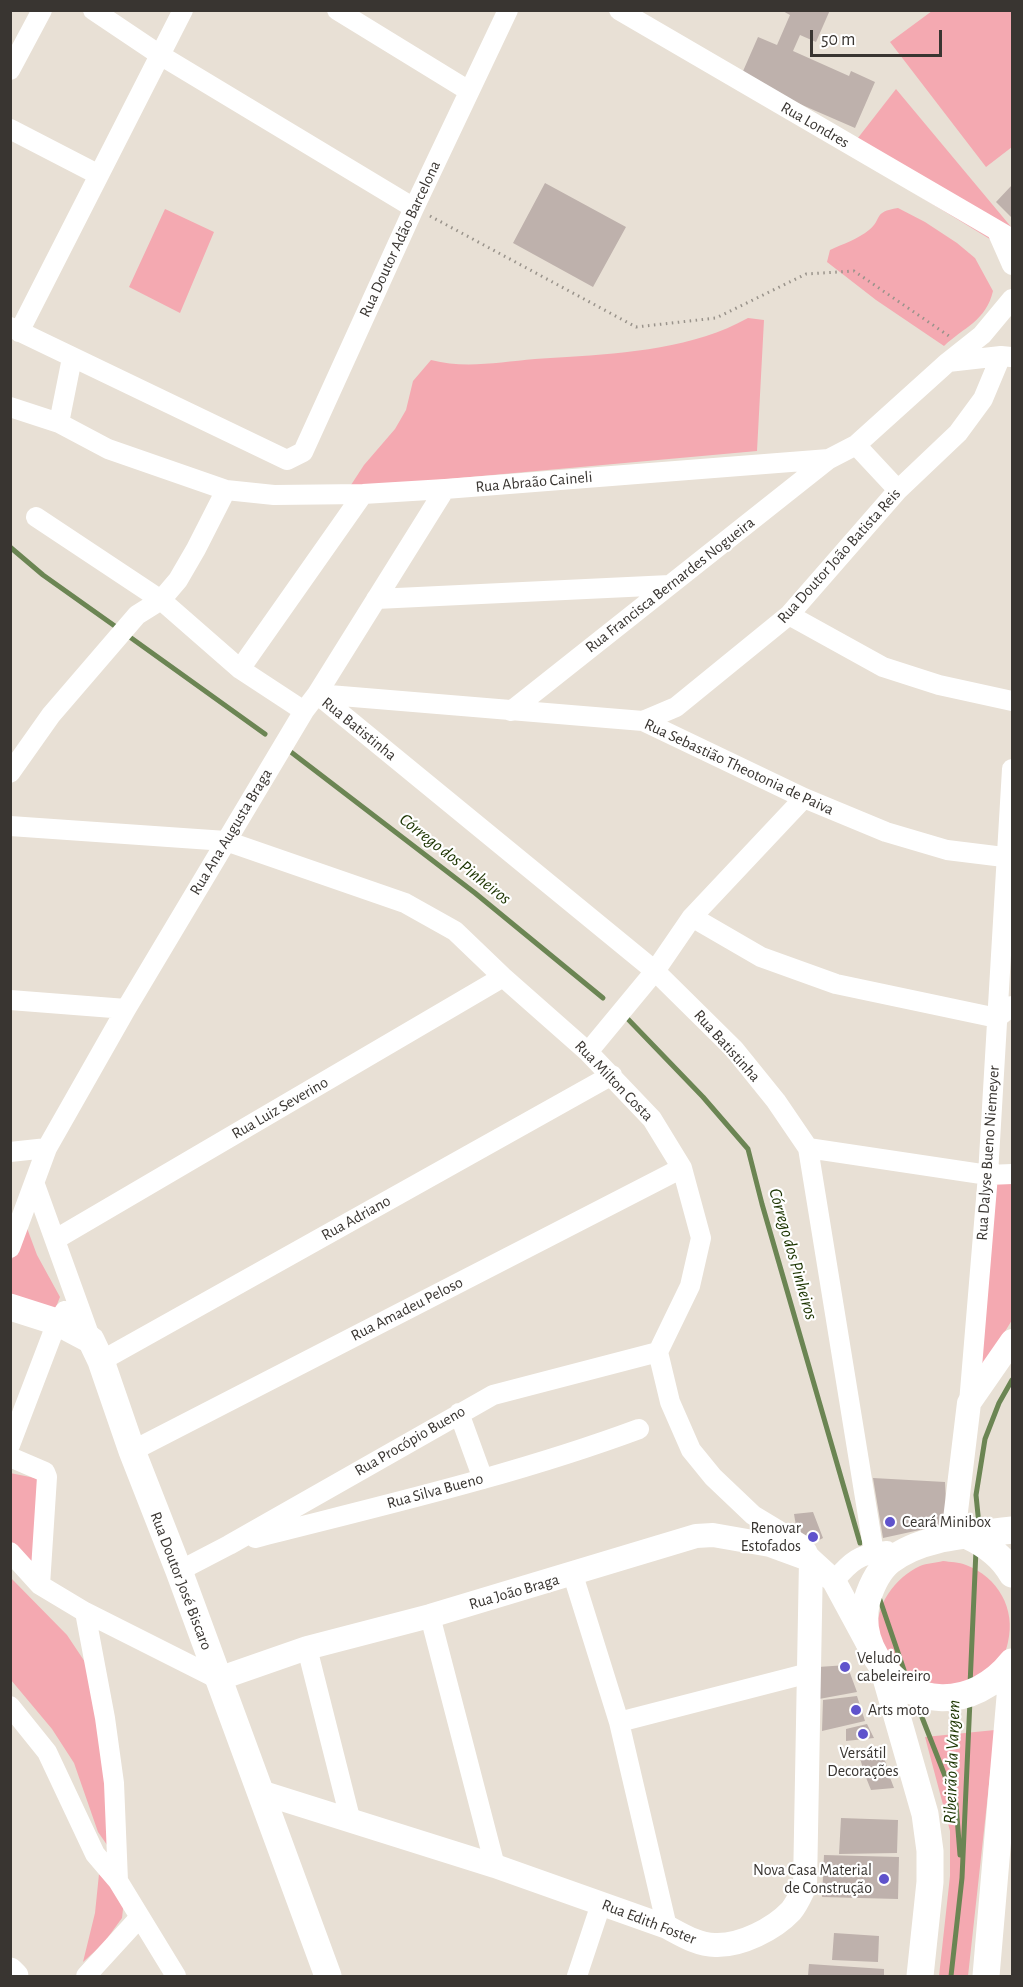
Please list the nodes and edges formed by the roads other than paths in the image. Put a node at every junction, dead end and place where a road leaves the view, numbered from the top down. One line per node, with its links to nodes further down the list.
1 (42, 10): 8 (street)
2 (93, 10): 7 (street)
3 (183, 10): 7 (street)
4 (337, 10): 9 (street)
5 (508, 10): 9 (street, Rua Doutor Adão Barcelona)
6 (619, 10): 13 (street, Rua Londres)
7 (160, 55): 11 (street); 12 (street)
8 (10, 70)
9 (469, 91): 12 (street, Rua Doutor Adão Barcelona)
10 (10, 129): 11 (street)
11 (99, 175): 16 (street)
12 (414, 208): 18 (street, Rua Doutor Adão Barcelona)
13 (1005, 235): 14 (street)
14 (1012, 265)
15 (1012, 298): 19 (street, Rua Abraão Caineli)
16 (15, 329): 18 (street)
17 (1007, 357): 19 (street); 26 (street, Rua Doutor João Batista Reis)
18 (72, 358): 21 (street)
19 (948, 362): 22 (street, Rua Abraão Caineli)
20 (10, 407): 21 (street, Rua Abraão Caineli)
21 (59, 423): 25 (street, Rua Abraão Caineli)
22 (856, 445): 23 (street, Rua Abraão Caineli); 26 (street)
23 (829, 459): 24 (street, Rua Abraão Caineli); 29 (street, Rua Francisca Bernardes Nogueira)
24 (445, 489): 27 (street, Rua Abraão Caineli); 30 (street, Rua Ana Augusta Braga)
25 (226, 490): 27 (street, Rua Abraão Caineli); 31 (street)
26 (898, 490): 32 (street, Rua Doutor João Batista Reis)
27 (363, 494): 33 (street)
28 (36, 517): 31 (street)
29 (670, 585): 30 (street); 37 (street, Rua Francisca Bernardes Nogueira)
30 (376, 599): 34 (street, Rua Ana Augusta Braga)
31 (157, 602): 33 (street); 40 (street)
32 (789, 615): 35 (street); 38 (street, Rua Doutor João Batista Reis)
33 (240, 669): 36 (street)
34 (317, 694): 36 (street, Rua Ana Augusta Braga); 37 (street, Rua Sebastião Theotonia de Paiva); 46 (street, Rua Batistinha)
35 (1012, 701)
36 (304, 711): 43 (street, Rua Ana Augusta Braga)
37 (511, 711): 38 (street, Rua Sebastião Theotonia de Paiva)
38 (643, 721): 41 (street, Rua Sebastião Theotonia de Paiva)
39 (1012, 769): 44 (street, Rua Dalyse Bueno Niemeyer)
40 (10, 773)
41 (804, 798): 44 (street, Rua Sebastião Theotonia de Paiva); 45 (street)
42 (10, 826): 43 (street, Rua Milton Costa)
43 (226, 841): 47 (street, Rua Milton Costa); 50 (street, Rua Ana Augusta Braga)
44 (1010, 858): 51 (street, Rua Dalyse Bueno Niemeyer)
45 (692, 918): 46 (street); 51 (street)
46 (655, 971): 52 (street); 55 (street, Rua Batistinha)
47 (503, 976): 52 (street, Rua Milton Costa); 61 (street, Rua Luiz Severino)
48 (10, 1000): 50 (street)
49 (1012, 1006): 51 (street)
50 (126, 1009): 54 (street, Rua Ana Augusta Braga)
51 (997, 1018): 59 (street, Rua Dalyse Bueno Niemeyer)
52 (588, 1052): 53 (street, Rua Milton Costa)
53 (612, 1075): 57 (street, Rua Milton Costa); 67 (street, Rua Adriano)
54 (46, 1148): 56 (street); 60 (street, Rua Ana Augusta Braga)
55 (808, 1148): 59 (street); 81 (street, Rua Batistinha)
56 (10, 1152)
57 (682, 1168): 68 (street, Rua Milton Costa); 73 (street, Rua Amadeu Peloso)
58 (1012, 1174): 59 (street)
59 (988, 1175): 69 (street, Rua Dalyse Bueno Niemeyer)
60 (35, 1185): 61 (street, Rua Doutor José Biscaro); 62 (street, Rua Ana Augusta Braga)
61 (56, 1239): 63 (street, Rua Doutor José Biscaro)
62 (10, 1248)
63 (75, 1296): 65 (street); 67 (street, Rua Doutor José Biscaro)
64 (10, 1307): 65 (main road)
65 (57, 1322): 67 (main road); 72 (street)
66 (1012, 1341): 69 (street)
67 (96, 1350): 73 (main road, Rua Doutor José Biscaro)
68 (658, 1352): 70 (street, Rua Procópio Bueno); 82 (street)
69 (969, 1403): 77 (street, Rua Dalyse Bueno Niemeyer)
70 (459, 1413): 75 (street); 78 (street, Rua Procópio Bueno)
71 (639, 1429): 75 (street, Rua Silva Bueno)
72 (10, 1445)
73 (132, 1450): 83 (main road, Rua Doutor José Biscaro)
74 (10, 1457): 87 (street)
75 (483, 1479): 78 (street, Rua Silva Bueno)
76 (1012, 1530): 77 (main road)
77 (954, 1537): 79 (main road); 84 (main road)
78 (229, 1545): 83 (street, Rua Procópio Bueno)
79 (914, 1549): 81 (street); 91 (main road)
80 (10, 1552): 87 (street)
81 (874, 1552): 86 (street)
82 (811, 1560): 85 (street, Rua João Braga); 86 (street); 88 (street, Rua Edith Foster)
83 (179, 1571): 97 (main road, Rua Doutor José Biscaro)
84 (1012, 1574)
85 (573, 1575): 90 (street, Rua João Braga); 99 (street)
86 (834, 1581): 88 (street); 91 (street)
87 (40, 1585): 89 (street)
88 (810, 1588): 95 (street, Rua Edith Foster)
89 (85, 1612): 97 (street); 103 (street)
90 (430, 1616): 92 (street, Rua João Braga); 102 (street)
91 (868, 1645): 94 (main road)
92 (307, 1648): 97 (street, Rua João Braga); 101 (street)
93 (1012, 1662): 94 (main road)
94 (884, 1671): 113 (main road)
95 (809, 1673): 99 (street); 106 (street, Rua Edith Foster)
96 (1012, 1674): 114 (main road)
97 (218, 1679): 100 (main road, Rua Doutor José Biscaro)
98 (10, 1706): 103 (street)
99 (619, 1722): 106 (street)
100 (260, 1792): 101 (street, Rua Edith Foster); 111 (main road, Rua Doutor José Biscaro)
101 (351, 1822): 102 (street, Rua Edith Foster)
102 (495, 1866): 104 (street, Rua Edith Foster)
103 (118, 1881): 105 (street)
104 (601, 1904): 106 (street, Rua Edith Foster); 112 (street)
105 (140, 1917): 109 (street); 110 (street)
106 (667, 1926)
107 (10, 1971): 108 (main road)
108 (15, 1977)
109 (86, 1977)
110 (176, 1977)
111 (328, 1977)
112 (577, 1977)
113 (920, 1977)
114 (986, 1977)

